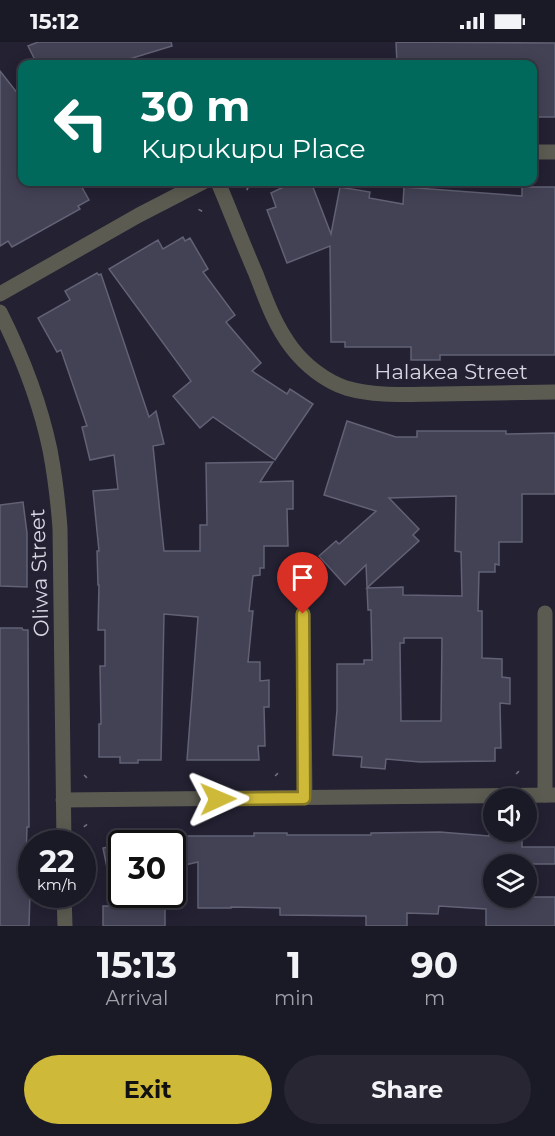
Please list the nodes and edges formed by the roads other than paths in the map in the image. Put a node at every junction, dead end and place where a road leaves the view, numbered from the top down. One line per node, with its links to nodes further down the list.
1 (537, 152): 2 (street)
2 (555, 152)
3 (195, 186): 5 (street)
4 (220, 186): 7 (street, Halakea Street)
5 (0, 294)
6 (0, 312): 12 (street, Oliwa Street)
7 (555, 392)
8 (545, 613): 10 (street)
9 (303, 614): 11 (street)
10 (550, 795): 11 (street)
11 (304, 798): 12 (street)
12 (63, 800): 13 (street, Oliwa Street)
13 (64, 830)
14 (64, 908): 15 (street)
15 (65, 926)

